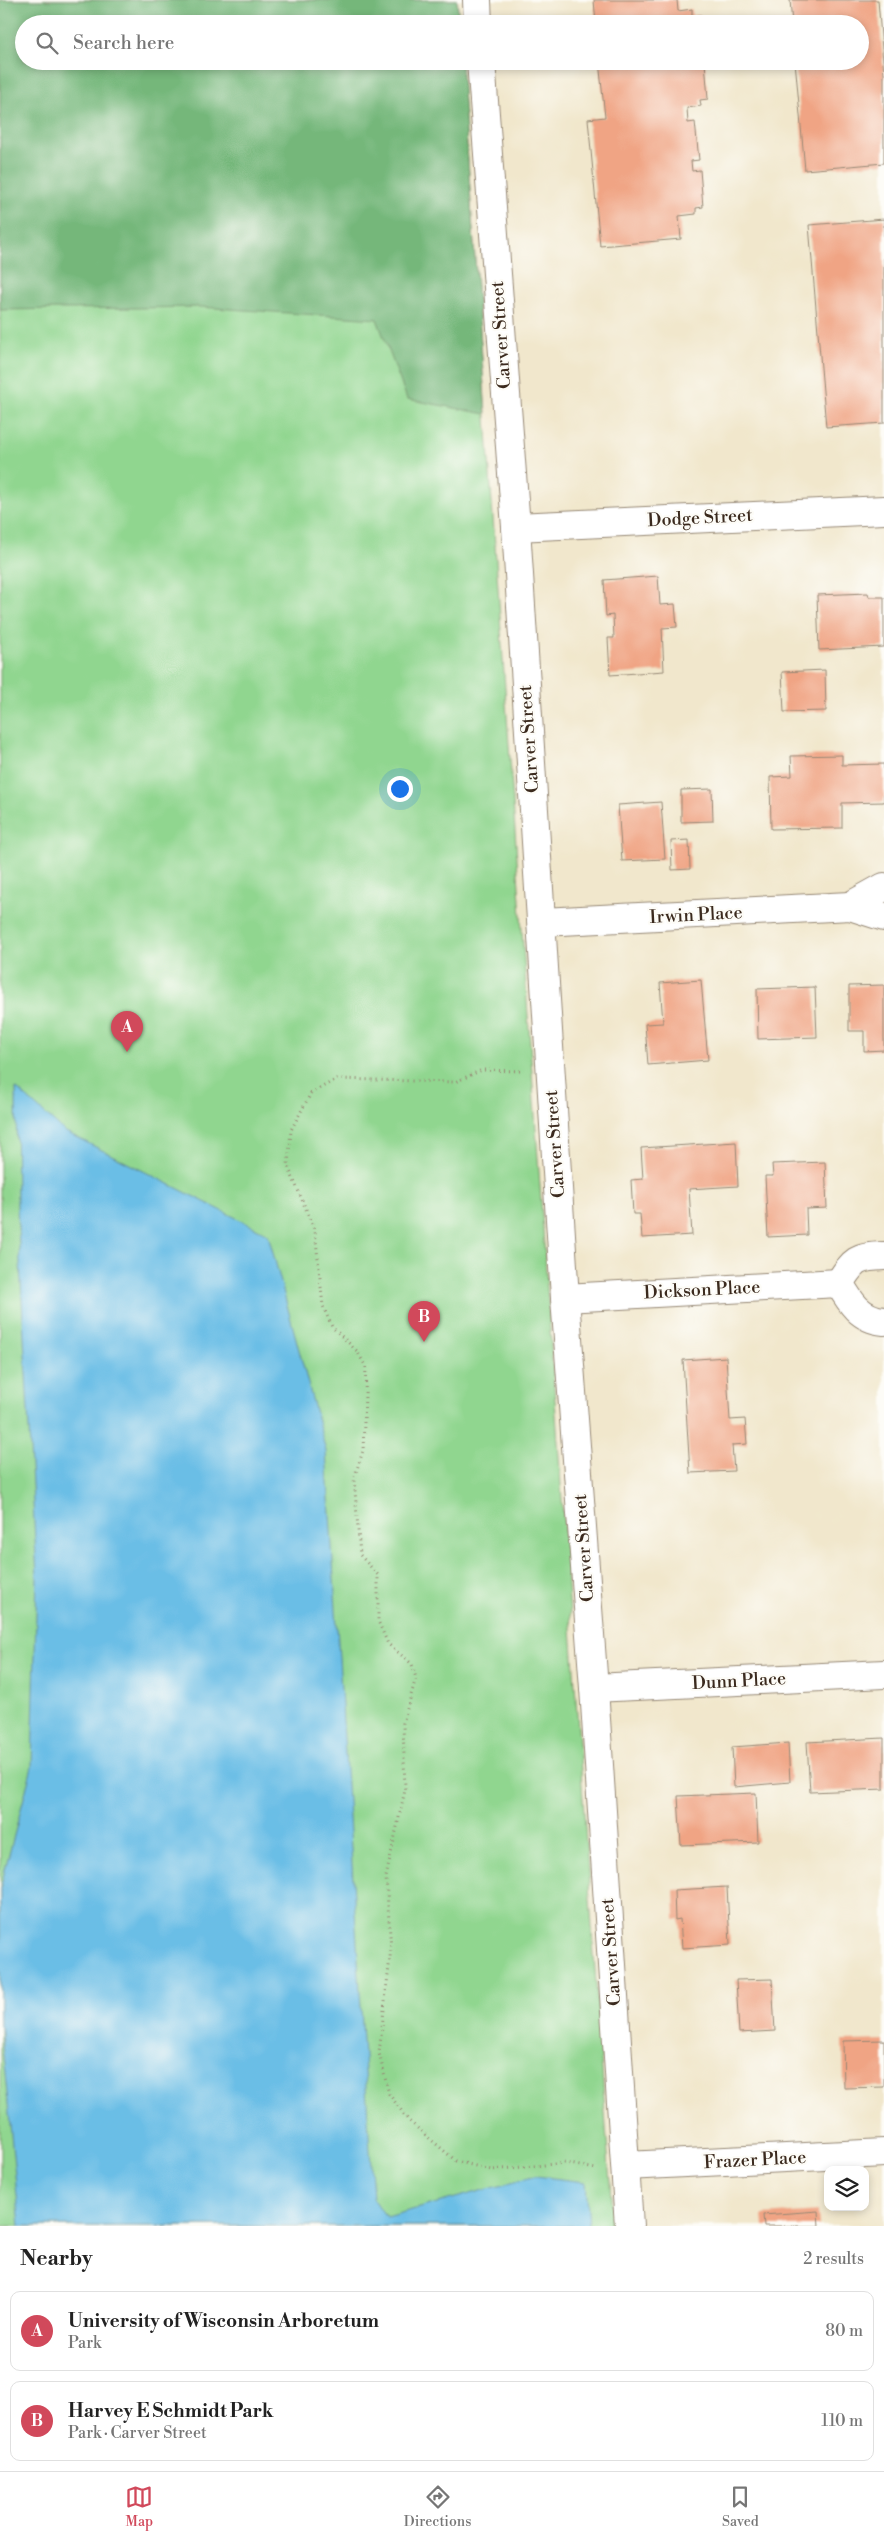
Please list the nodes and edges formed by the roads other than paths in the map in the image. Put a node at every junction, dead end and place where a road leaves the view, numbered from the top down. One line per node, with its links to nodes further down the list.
1 (477, 0): 2 (street)
2 (478, 15)
3 (482, 70): 5 (street, Carver Street)
4 (884, 510): 5 (street, Dodge Street)
5 (516, 527): 9 (street, Carver Street)
6 (884, 887): 7 (street, Irwin Place)
7 (850, 906): 8 (street, Irwin Place); 9 (street, Irwin Place)
8 (884, 918)
9 (542, 922): 12 (street, Carver Street)
10 (884, 1256): 11 (street)
11 (838, 1283): 12 (street, Dickson Place); 13 (street)
12 (565, 1298): 15 (street, Carver Street)
13 (884, 1321)
14 (884, 1674): 15 (street, Dunn Place)
15 (594, 1688): 17 (street, Carver Street)
16 (884, 2153): 17 (street, Frazer Place)
17 (626, 2166): 18 (street, Carver Street)
18 (629, 2226)

